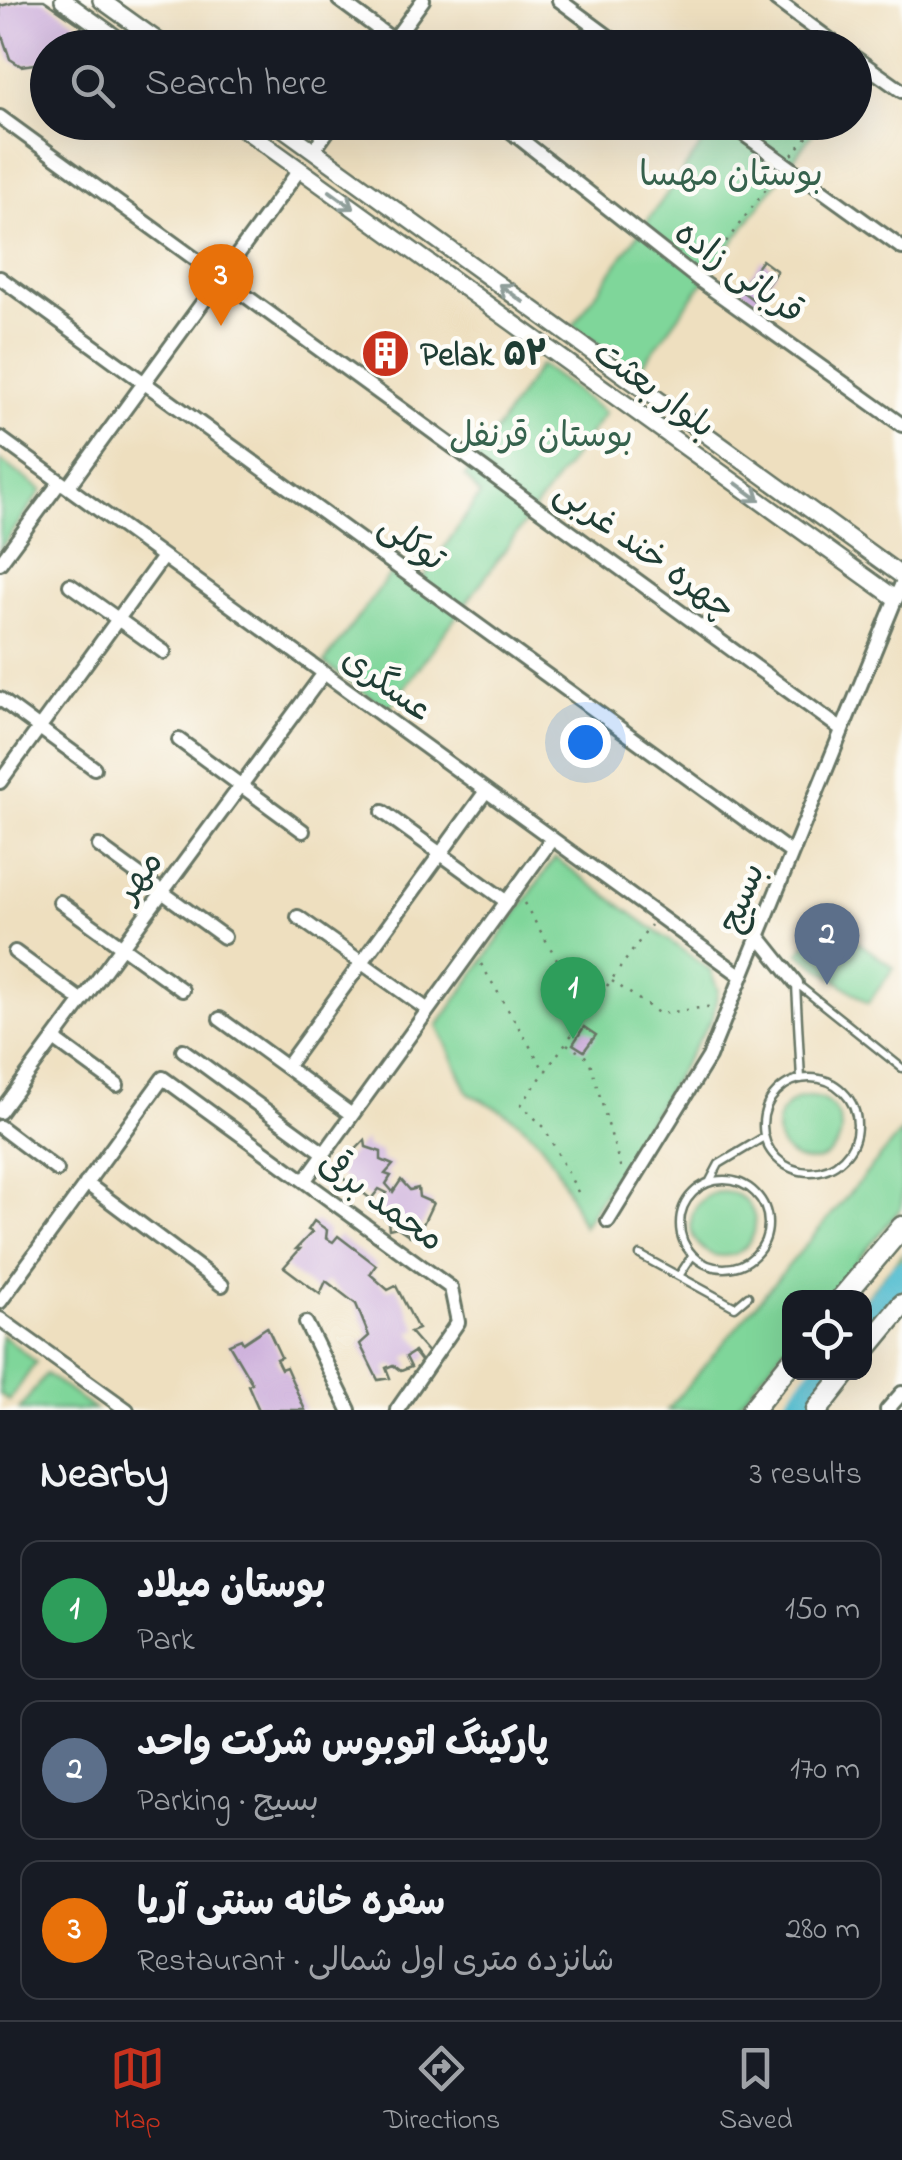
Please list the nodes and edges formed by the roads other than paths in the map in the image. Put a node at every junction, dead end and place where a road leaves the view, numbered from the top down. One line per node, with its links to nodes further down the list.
1 (64, 0): 7 (street)
2 (101, 0): 8 (street)
3 (340, 0): 9 (street)
4 (423, 0): 10 (street)
5 (559, 0): 11 (street)
6 (781, 2): 12 (street)
7 (105, 30)
8 (143, 30)
9 (377, 30)
10 (405, 30)
11 (600, 30)
12 (818, 30)
13 (872, 70): 14 (street)
14 (902, 91)
15 (0, 117): 16 (street, چهره خند غربی)
16 (30, 139)
17 (32, 140): 27 (street, چهره خند غربی)
18 (259, 140): 24 (street, بلوار بعثت)
19 (300, 140): 23 (street, بلوار بعثت)
20 (321, 140): 23 (street)
21 (522, 140): 29 (street, قربانی زاده)
22 (750, 140): 25 (street)
23 (314, 150): 24 (street); 35 (street, بلوار بعثت, one-way to 23)
24 (300, 169): 27 (street); 35 (street, بلوار بعثت, one-way to 35)
25 (902, 248)
26 (0, 278): 28 (street, توکلی)
27 (221, 278): 28 (street); 41 (street, چهره خند غربی)
28 (144, 383): 31 (street); 51 (street, توکلی)
29 (902, 425)
30 (0, 438): 31 (street, عسگری)
31 (64, 485): 32 (street, عسگری); 33 (street)
32 (164, 557): 36 (street); 38 (street, عسگری)
33 (0, 563)
34 (70, 585): 36 (street)
35 (900, 585): 41 (street, بسیج)
36 (118, 620): 37 (street); 40 (street)
37 (164, 652)
38 (324, 673): 45 (street, مهر); 46 (street, عسگری)
39 (0, 699): 40 (street)
40 (40, 728): 43 (street); 44 (street)
41 (842, 729): 51 (street, بسیج)
42 (178, 740): 45 (street)
43 (94, 768)
44 (0, 782)
45 (241, 785): 48 (street); 53 (street, مهر)
46 (486, 791): 49 (street, عسگری); 52 (street)
47 (383, 812): 52 (street)
48 (303, 831)
49 (552, 839): 55 (street); 62 (street, عسگری)
50 (98, 846): 53 (street)
51 (790, 852): 57 (street, بسیج)
52 (440, 854): 55 (street); 61 (street)
53 (162, 892): 58 (street); 59 (street, مهر)
54 (60, 902): 59 (street)
55 (507, 902): 66 (street)
56 (298, 918): 61 (street)
57 (757, 934): 62 (street, بسیج); 63 (street)
58 (224, 937)
59 (122, 947): 64 (street); 65 (street, مهر)
60 (14, 952): 65 (street)
61 (361, 962): 66 (street); 70 (street)
62 (740, 976): 83 (street, بسیج)
63 (796, 984): 71 (lane); 72 (lane)
64 (182, 990)
65 (82, 1001): 68 (street, مهر)
66 (428, 1010): 75 (street)
67 (220, 1020): 70 (street)
68 (54, 1039): 73 (street); 74 (street, مهر)
69 (183, 1050): 78 (street, محمد برقی)
70 (286, 1067): 75 (street)
71 (902, 1068)
72 (801, 1078): 77 (lane); 77 (lane)
73 (117, 1085)
74 (0, 1112)
75 (352, 1114): 78 (street)
76 (0, 1127): 79 (street)
77 (764, 1137): 81 (lane)
78 (324, 1153): 80 (street)
79 (57, 1170)
80 (304, 1180): 82 (street, محمد برقی); 101 (street, محمد برقی)
81 (710, 1181): 86 (lane); 86 (lane)
82 (86, 1183): 88 (street); 91 (street)
83 (608, 1221)
84 (898, 1230): 89 (highway)
85 (640, 1255): 87 (lane)
86 (692, 1256): 87 (lane)
87 (679, 1276): 90 (lane)
88 (222, 1285)
89 (849, 1290)
90 (748, 1296)
91 (0, 1302)
92 (902, 1305): 95 (highway)
93 (0, 1319): 99 (street)
94 (306, 1323): 100 (street)
95 (872, 1341)
96 (782, 1373): 102 (highway)
97 (841, 1380): 103 (highway)
98 (902, 1393): 104 (street)
99 (127, 1410)
100 (348, 1410)
101 (397, 1410)
102 (752, 1410)
103 (817, 1410)
104 (887, 1410)

